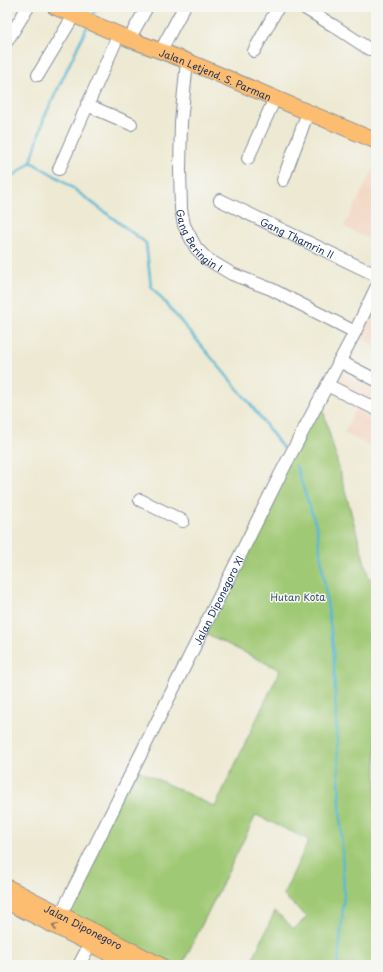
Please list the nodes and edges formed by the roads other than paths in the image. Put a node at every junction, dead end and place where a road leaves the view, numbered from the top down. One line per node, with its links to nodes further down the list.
1 (28, 7): 9 (street)
2 (56, 7): 7 (main road, Jalan Letjend. S. Parman)
3 (147, 7): 8 (street)
4 (184, 7): 12 (street)
5 (278, 7): 11 (street)
6 (302, 7): 10 (street)
7 (77, 16): 8 (main road, Jalan Letjend. S. Parman); 14 (street)
8 (124, 36): 12 (main road, Jalan Letjend. S. Parman); 16 (street)
9 (7, 40)
10 (369, 49)
11 (254, 51)
12 (160, 52): 13 (main road, Jalan Letjend. S. Parman)
13 (187, 61): 15 (main road, Jalan Letjend. S. Parman); 26 (street, Gang Beringin I)
14 (38, 76)
15 (276, 98): 17 (main road, Jalan Letjend. S. Parman); 20 (street)
16 (87, 105): 18 (street); 21 (street)
17 (308, 112): 19 (main road, Jalan Letjend. S. Parman); 22 (street)
18 (131, 124)
19 (376, 141)
20 (248, 158)
21 (59, 169)
22 (283, 180)
23 (220, 200): 24 (street, Gang Thamrin II)
24 (376, 275)
25 (376, 288): 26 (street, Jalan Diponegoro XI)
26 (355, 332): 27 (street, Jalan Diponegoro XI)
27 (339, 361): 28 (street); 29 (street, Jalan Diponegoro XI)
28 (376, 380)
29 (327, 385): 30 (street); 35 (street, Jalan Diponegoro XI)
30 (376, 409)
31 (140, 500): 32 (street)
32 (183, 521)
33 (7, 887): 35 (main road, Jalan Diponegoro)
34 (7, 902): 36 (main road, Jalan Diponegoro, one-way to 34)
35 (61, 914): 37 (main road, Jalan Diponegoro)
36 (90, 944): 38 (street); 39 (main road, Jalan Diponegoro)
37 (154, 964)
38 (79, 965)
39 (132, 965)

